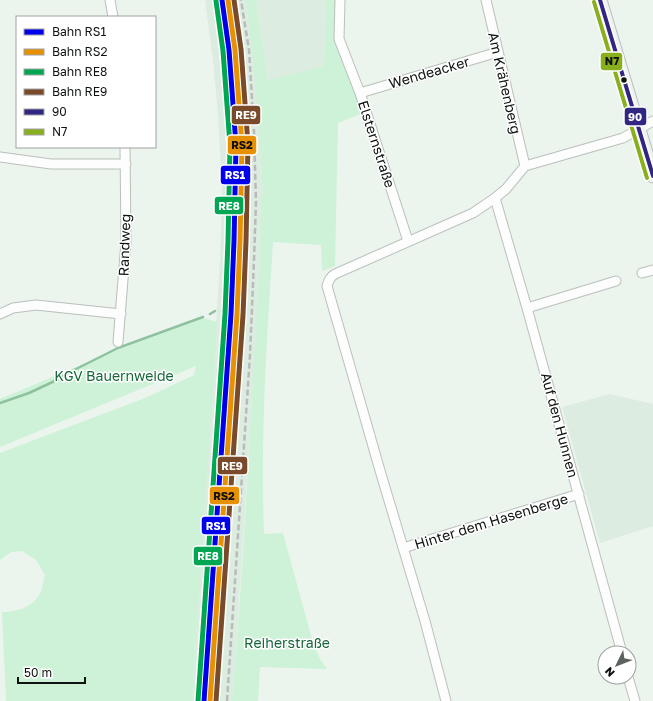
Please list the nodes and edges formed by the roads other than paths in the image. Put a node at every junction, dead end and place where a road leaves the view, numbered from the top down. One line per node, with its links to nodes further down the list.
1 (110, 0): 5 (street)
2 (340, 0): 7 (street, Elsternstraße)
3 (486, 0): 6 (street, Am Krähenberg)
4 (600, 0): 9 (main road)
5 (113, 16)
6 (498, 52): 7 (street, Wendeacker); 13 (street, Am Krähenberg)
7 (360, 93): 16 (street, Elsternstraße)
8 (653, 121): 9 (street)
9 (638, 130): 13 (street); 14 (main road)
10 (126, 148): 12 (street, Randweg)
11 (0, 157): 12 (street)
12 (126, 164): 22 (street, Randweg)
13 (525, 166): 15 (street)
14 (653, 176)
15 (495, 198): 16 (street); 20 (street, Auf den Hunnen)
16 (408, 241): 25 (street)
17 (653, 270): 18 (street)
18 (642, 273)
19 (616, 281): 20 (street)
20 (527, 308): 24 (street, Auf den Hunnen)
21 (0, 314): 22 (street)
22 (121, 314): 23 (street, Randweg)
23 (118, 342)
24 (579, 494): 25 (street, Hinter dem Hasenberge); 26 (street, Auf den Hunnen)
25 (403, 548): 28 (street)
26 (620, 645)
27 (630, 685): 29 (street)
28 (446, 701)
29 (635, 701)

